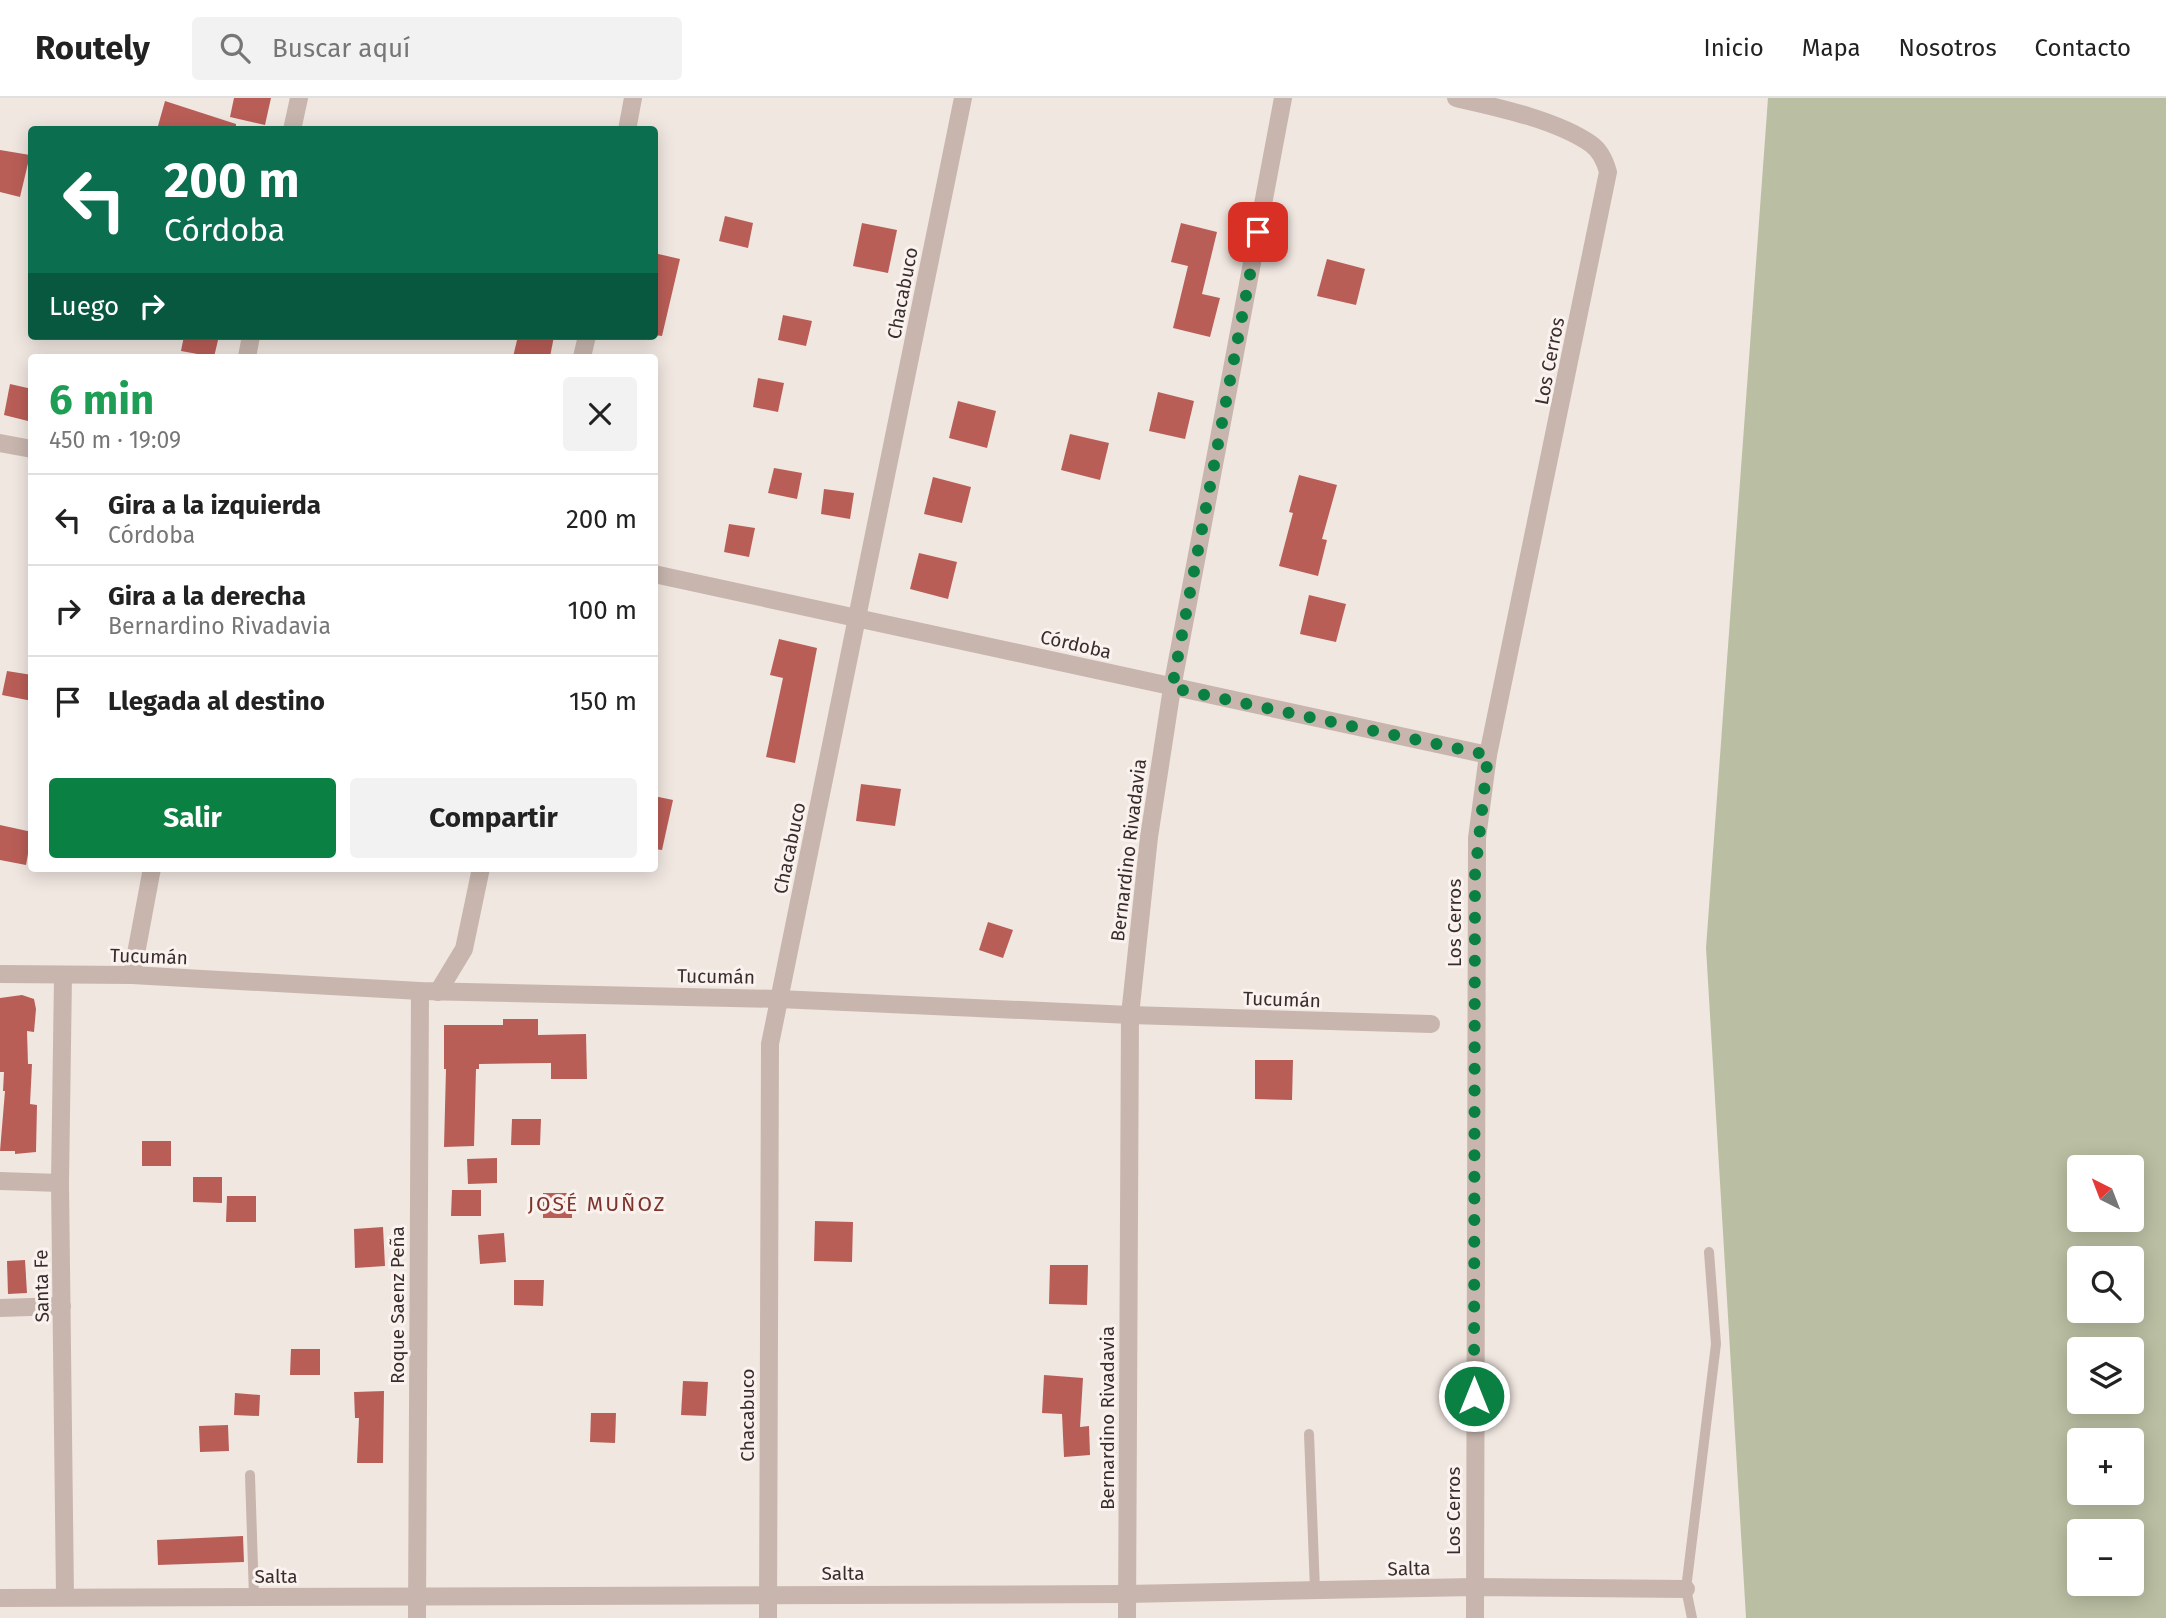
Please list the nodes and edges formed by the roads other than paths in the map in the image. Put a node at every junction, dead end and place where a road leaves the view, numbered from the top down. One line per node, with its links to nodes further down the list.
1 (299, 98): 6 (street)
2 (633, 98): 7 (street)
3 (963, 98): 11 (street, Chacabuco)
4 (1283, 98): 12 (street, Bernardino Rivadavia)
5 (1456, 98): 13 (street, Los Cerros)
6 (293, 126)
7 (628, 126)
8 (0, 443): 9 (street)
9 (28, 448)
10 (658, 576): 11 (street, Córdoba)
11 (859, 617): 12 (street, Córdoba); 20 (street, Chacabuco)
12 (1172, 688): 13 (street, Córdoba); 21 (street, Bernardino Rivadavia)
13 (1488, 755): 30 (street, Los Cerros)
14 (151, 872): 17 (street)
15 (480, 872): 19 (street)
16 (0, 974): 18 (street, Tucumán)
17 (132, 975): 18 (street, Tucumán); 19 (street, Tucumán)
18 (63, 976): 24 (street, Santa Fe)
19 (429, 992): 20 (street, Tucumán); 37 (street, Roque Saenz Peña)
20 (779, 999): 21 (street, Tucumán); 33 (street, Chacabuco)
21 (1130, 1015): 22 (street, Tucumán); 34 (street, Bernardino Rivadavia)
22 (1430, 1024)
23 (0, 1181): 24 (street)
24 (60, 1183): 26 (street, Santa Fe)
25 (1709, 1252): 31 (lane)
26 (62, 1306): 27 (street); 35 (street, Santa Fe)
27 (0, 1308)
28 (1309, 1434): 32 (lane)
29 (250, 1475): 36 (lane)
30 (1474, 1587): 31 (street, Salta); 32 (street, Salta); 42 (street, Los Cerros)
31 (1686, 1589): 43 (lane)
32 (1315, 1590): 34 (street, Salta)
33 (768, 1594): 34 (street, Salta); 37 (street, Salta); 40 (street, Chacabuco)
34 (1126, 1594): 41 (street, Bernardino Rivadavia)
35 (65, 1596): 36 (street, Salta); 38 (street, Salta)
36 (254, 1597): 37 (street, Salta)
37 (417, 1597): 39 (street, Roque Saenz Peña)
38 (0, 1598)
39 (417, 1618)
40 (768, 1618)
41 (1127, 1618)
42 (1475, 1618)
43 (1692, 1618)

